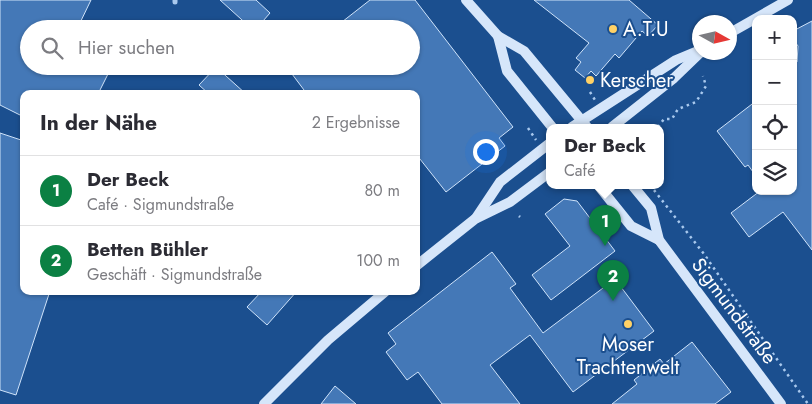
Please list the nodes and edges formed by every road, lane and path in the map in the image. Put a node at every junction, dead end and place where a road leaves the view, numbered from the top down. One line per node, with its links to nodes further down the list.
1 (466, 0): 4 (main road)
2 (788, 0): 3 (main road)
3 (737, 29)
4 (498, 36): 8 (main road); 9 (main road)
5 (692, 54): 9 (main road)
6 (692, 59): 10 (main road)
7 (703, 76): 11 (path)
8 (550, 124)
9 (584, 124)
10 (616, 124)
11 (660, 124)
12 (546, 147): 17 (main road)
13 (546, 175): 17 (main road)
14 (601, 189): 18 (main road, Sigmundstraße)
15 (635, 189): 18 (main road, Sigmundstraße)
16 (653, 189): 23 (path)
17 (475, 218): 19 (main road)
18 (659, 240): 22 (main road, Sigmundstraße)
19 (420, 263)
20 (381, 295): 21 (main road)
21 (264, 404)
22 (781, 404)
23 (808, 404)

